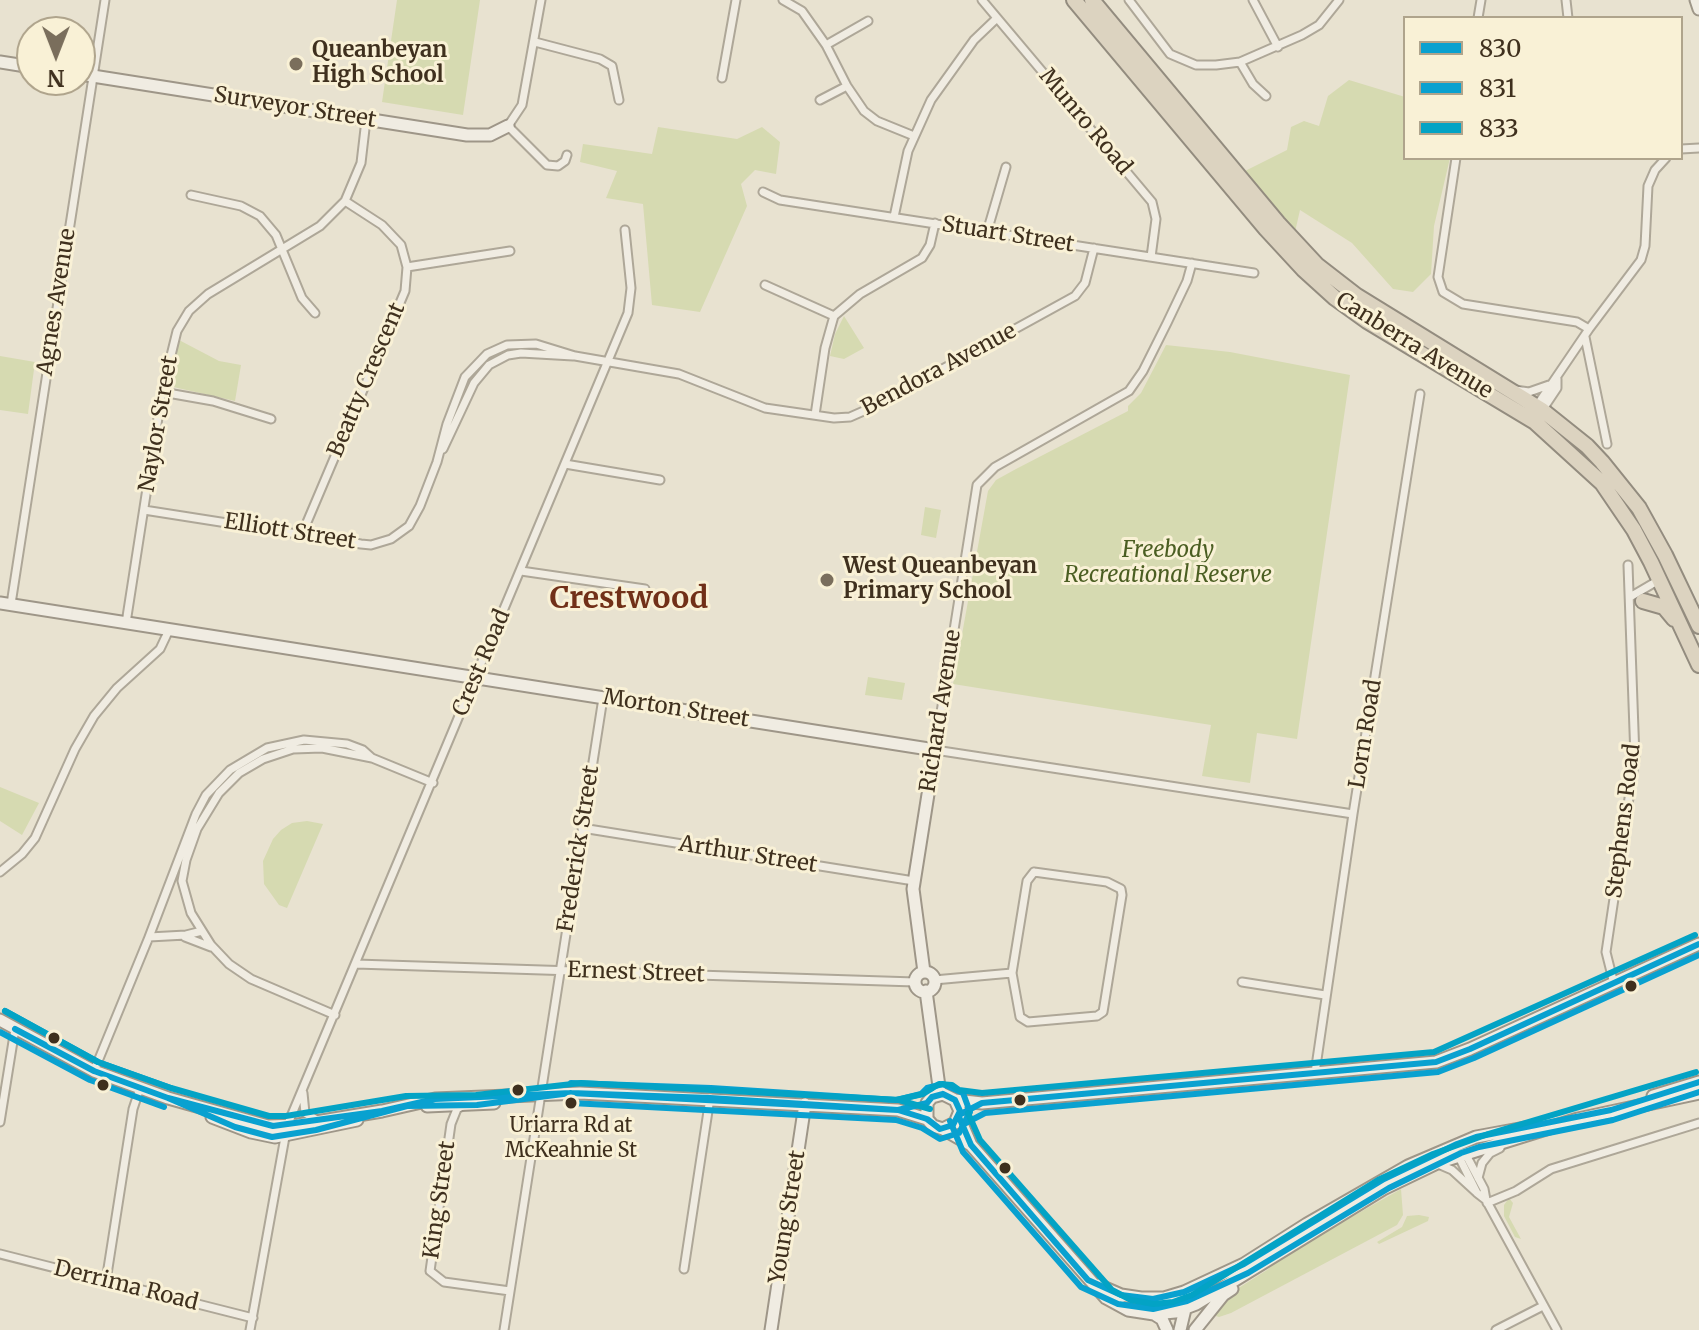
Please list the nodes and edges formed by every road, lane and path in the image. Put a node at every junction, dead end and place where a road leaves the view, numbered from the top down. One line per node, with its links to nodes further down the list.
1 (105, 0): 15 (street, Agnes Avenue)
2 (541, 0): 16 (street)
3 (736, 0): 21 (street)
4 (783, 0): 17 (street)
5 (982, 0): 13 (street, Munro Road)
6 (1074, 0): 58 (highway, Canberra Avenue)
7 (1092, 0): 55 (highway, Canberra Avenue)
8 (1129, 0): 19 (street)
9 (1253, 0): 18 (street)
10 (1339, 0): 18 (street)
11 (1696, 0): 12 (main road)
12 (1699, 9)
13 (997, 18): 29 (street); 44 (street, Munro Road)
14 (868, 21): 17 (street)
15 (96, 36)
16 (535, 42): 25 (street); 28 (street)
17 (826, 45): 22 (street)
18 (1278, 47): 19 (street)
19 (1240, 62): 24 (street)
20 (96, 77): 27 (main road, Surveyor Street)
21 (722, 78)
22 (847, 86): 26 (street); 29 (street)
23 (83, 96): 71 (street, Agnes Avenue)
24 (1266, 96)
25 (619, 100)
26 (820, 100)
27 (366, 120): 28 (main road, Surveyor Street); 36 (street, Naylor Street)
28 (508, 126): 30 (street)
29 (914, 136): 37 (street)
30 (567, 155)
31 (1456, 160): 51 (street)
32 (1664, 160): 51 (street)
33 (1006, 167): 40 (street)
34 (763, 192): 37 (street, Stuart Street)
35 (191, 195): 43 (street)
36 (345, 201): 43 (street, Naylor Street); 46 (street)
37 (894, 217): 38 (street, Stuart Street)
38 (935, 223): 40 (street, Stuart Street); 50 (street)
39 (625, 230): 52 (street, Crest Road)
40 (987, 232): 41 (street, Stuart Street)
41 (1094, 248): 44 (street, Stuart Street); 59 (street, Bendora Avenue)
42 (510, 251): 46 (street)
43 (282, 252): 49 (street); 56 (street, Naylor Street)
44 (1151, 257): 45 (street, Stuart Street)
45 (1192, 263): 47 (street, Stuart Street); 79 (street, Richard Avenue)
46 (407, 267): 65 (street, Beatty Crescent)
47 (1254, 273)
48 (765, 285): 50 (street)
49 (315, 313)
50 (834, 316): 59 (street)
51 (1587, 333): 53 (street); 61 (street)
52 (608, 363): 59 (street, Bendora Avenue); 62 (street, Crest Road); 65 (street, Elliott Street)
53 (1557, 379): 54 (street); 58 (street)
54 (1549, 385): 55 (street); 58 (street)
55 (1509, 389): 58 (highway, Canberra Avenue)
56 (162, 392): 60 (street); 64 (street, Naylor Street)
57 (1420, 394): 82 (street, Lorn Road)
58 (1535, 414): 68 (highway, Canberra Avenue)
59 (815, 415)
60 (271, 419)
61 (1607, 444)
62 (565, 464): 63 (street); 67 (street, Crest Road)
63 (660, 480)
64 (144, 510): 65 (street, Elliott Street); 72 (street, Naylor Street)
65 (302, 534)
66 (1628, 565): 70 (street, Stephens Road)
67 (521, 571): 69 (street); 77 (street, Crest Road)
68 (1669, 581): 70 (street); 70 (street); 73 (highway, Canberra Avenue); 74 (highway, Canberra Avenue)
69 (645, 589)
70 (1635, 602): 74 (highway); 100 (street, Stephens Road)
71 (6, 604): 72 (main road, Morton Street)
72 (126, 623): 75 (main road, Morton Street)
73 (1699, 626)
74 (1682, 629): 76 (highway, Canberra Avenue)
75 (169, 630): 77 (main road, Morton Street); 84 (street)
76 (1699, 665)
77 (476, 678): 78 (main road, Morton Street); 81 (street, Crest Road)
78 (603, 698): 79 (main road, Morton Street); 83 (street, Frederick Street)
79 (935, 750): 82 (street, Morton Street); 86 (main road, Richard Avenue)
80 (372, 758): 81 (street); 85 (street); 87 (street)
81 (433, 783): 93 (street, Crest Road)
82 (1353, 814): 102 (street, Lorn Road)
83 (582, 828): 86 (street, Arthur Street); 94 (street, Frederick Street)
84 (0, 872)
85 (182, 874): 87 (street); 88 (street)
86 (914, 881): 95 (main road, Richard Avenue)
87 (169, 888): 90 (street)
88 (202, 931): 89 (street); 92 (street)
89 (175, 936): 90 (street); 92 (street)
90 (149, 937): 106 (street)
91 (1699, 944): 100 (main road)
92 (213, 948): 103 (street)
93 (356, 964): 94 (street, Ernest Street); 103 (street, Crest Road)
94 (560, 971): 98 (street, Ernest Street); 113 (street, Frederick Street)
95 (924, 972): 97 (main road); 98 (main road)
96 (1012, 973): 96 (street); 97 (street)
97 (934, 980): 101 (main road)
98 (915, 982): 101 (main road)
99 (1242, 982): 102 (street)
100 (1614, 984): 107 (main road)
101 (926, 991): 112 (main road)
102 (1325, 995): 107 (street, Lorn Road)
103 (335, 1015): 110 (street, Crest Road)
104 (0, 1020): 105 (main road)
105 (15, 1029): 106 (main road); 129 (street)
106 (94, 1071): 109 (main road)
107 (1315, 1073): 117 (main road)
108 (1699, 1082): 123 (main road)
109 (140, 1088): 133 (main road); 146 (street)
110 (303, 1091): 128 (street); 133 (street, Crest Road)
111 (1699, 1093): 123 (main road)
112 (940, 1094): 115 (main road); 116 (main road)
113 (535, 1096): 114 (main road); 119 (main road); 120 (main road); 147 (street, Frederick Street)
114 (710, 1098): 118 (main road); 144 (street)
115 (955, 1100): 117 (main road); 125 (main road)
116 (927, 1103): 122 (main road); 126 (main road)
117 (982, 1103): 125 (main road)
118 (805, 1104): 122 (main road); 155 (main road, Young Street)
119 (464, 1105): 121 (main road); 131 (street, King Street)
120 (407, 1106): 121 (main road); 124 (main road)
121 (437, 1106): 131 (street, King Street)
122 (898, 1110): 126 (main road)
123 (1611, 1110): 127 (main road)
124 (382, 1111): 128 (main road); 133 (main road)
125 (959, 1116): 132 (main road); 135 (main road)
126 (927, 1119): 132 (main road)
127 (1578, 1119): 134 (main road); 136 (main road)
128 (320, 1120): 133 (main road)
129 (0, 1122)
130 (1699, 1123): 140 (street)
131 (451, 1124): 147 (street, King Street)
132 (943, 1129): 135 (main road)
133 (286, 1132): 152 (street, Crest Road)
134 (1527, 1134): 136 (main road); 138 (street)
135 (971, 1145): 145 (main road)
136 (1459, 1149): 137 (main road); 138 (street); 139 (street); 143 (main road)
137 (1437, 1163): 139 (street); 141 (main road)
138 (1478, 1179): 140 (street)
139 (1477, 1193): 140 (street)
140 (1486, 1201): 149 (street)
141 (1279, 1253): 150 (main road); 158 (main road)
142 (0, 1254): 146 (street, Derrima Road)
143 (1244, 1264): 148 (main road); 150 (main road)
144 (684, 1269)
145 (1085, 1277): 148 (main road); 151 (main road)
146 (106, 1281): 152 (street, Derrima Road)
147 (510, 1291): 154 (street, Frederick Street)
148 (1111, 1291): 150 (main road)
149 (1543, 1306): 159 (street); 160 (street)
150 (1185, 1308): 151 (main road); 157 (main road); 158 (main road)
151 (1154, 1314): 156 (main road)
152 (253, 1318): 153 (street, Crest Road)
153 (250, 1330)
154 (504, 1330)
155 (771, 1330)
156 (1167, 1330)
157 (1180, 1330)
158 (1194, 1330)
159 (1496, 1330)
160 (1557, 1330)

